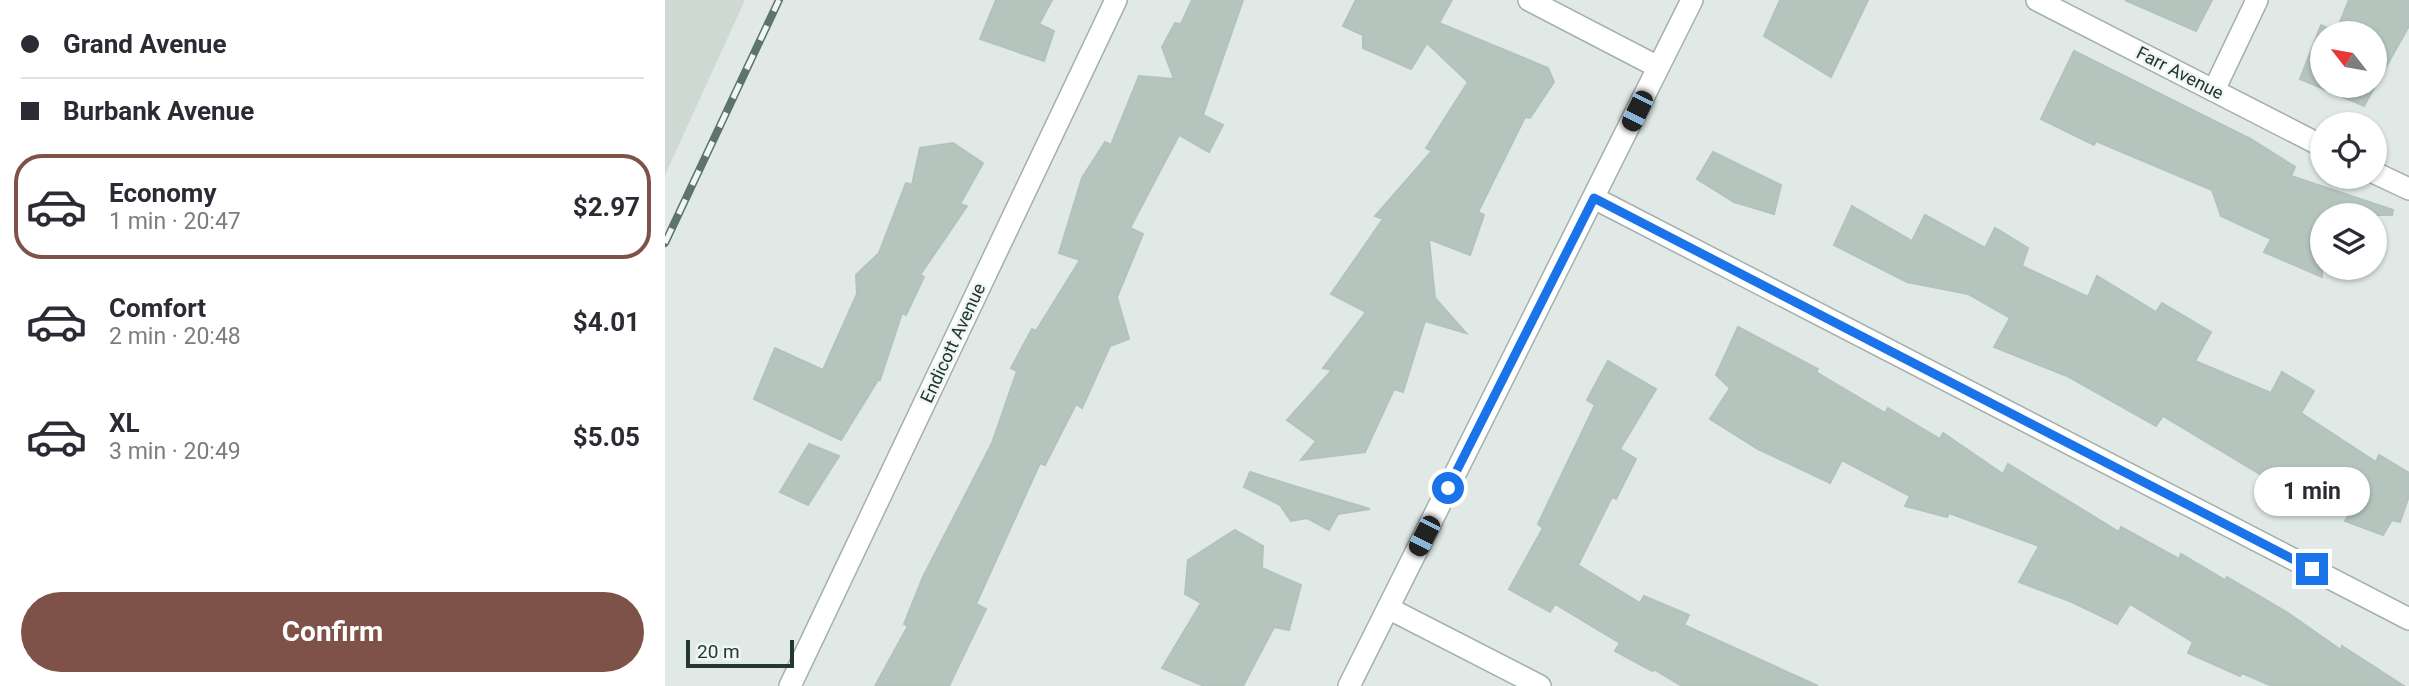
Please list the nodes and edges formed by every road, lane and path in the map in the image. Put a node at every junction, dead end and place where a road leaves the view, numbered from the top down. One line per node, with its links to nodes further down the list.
1 (1116, 0): 14 (street, Endicott Avenue)
2 (1529, 0): 6 (street)
3 (1692, 0): 6 (street)
4 (2037, 0): 7 (street, Farr Avenue)
5 (2257, 0): 7 (street)
6 (1658, 67): 11 (street)
7 (2214, 90): 8 (street, Farr Avenue)
8 (2310, 140)
9 (2387, 179): 10 (street)
10 (2409, 189)
11 (1594, 198): 12 (street); 13 (street)
12 (1388, 608): 15 (street); 16 (street)
13 (2409, 619)
14 (790, 686)
15 (1349, 686)
16 (1540, 686)

